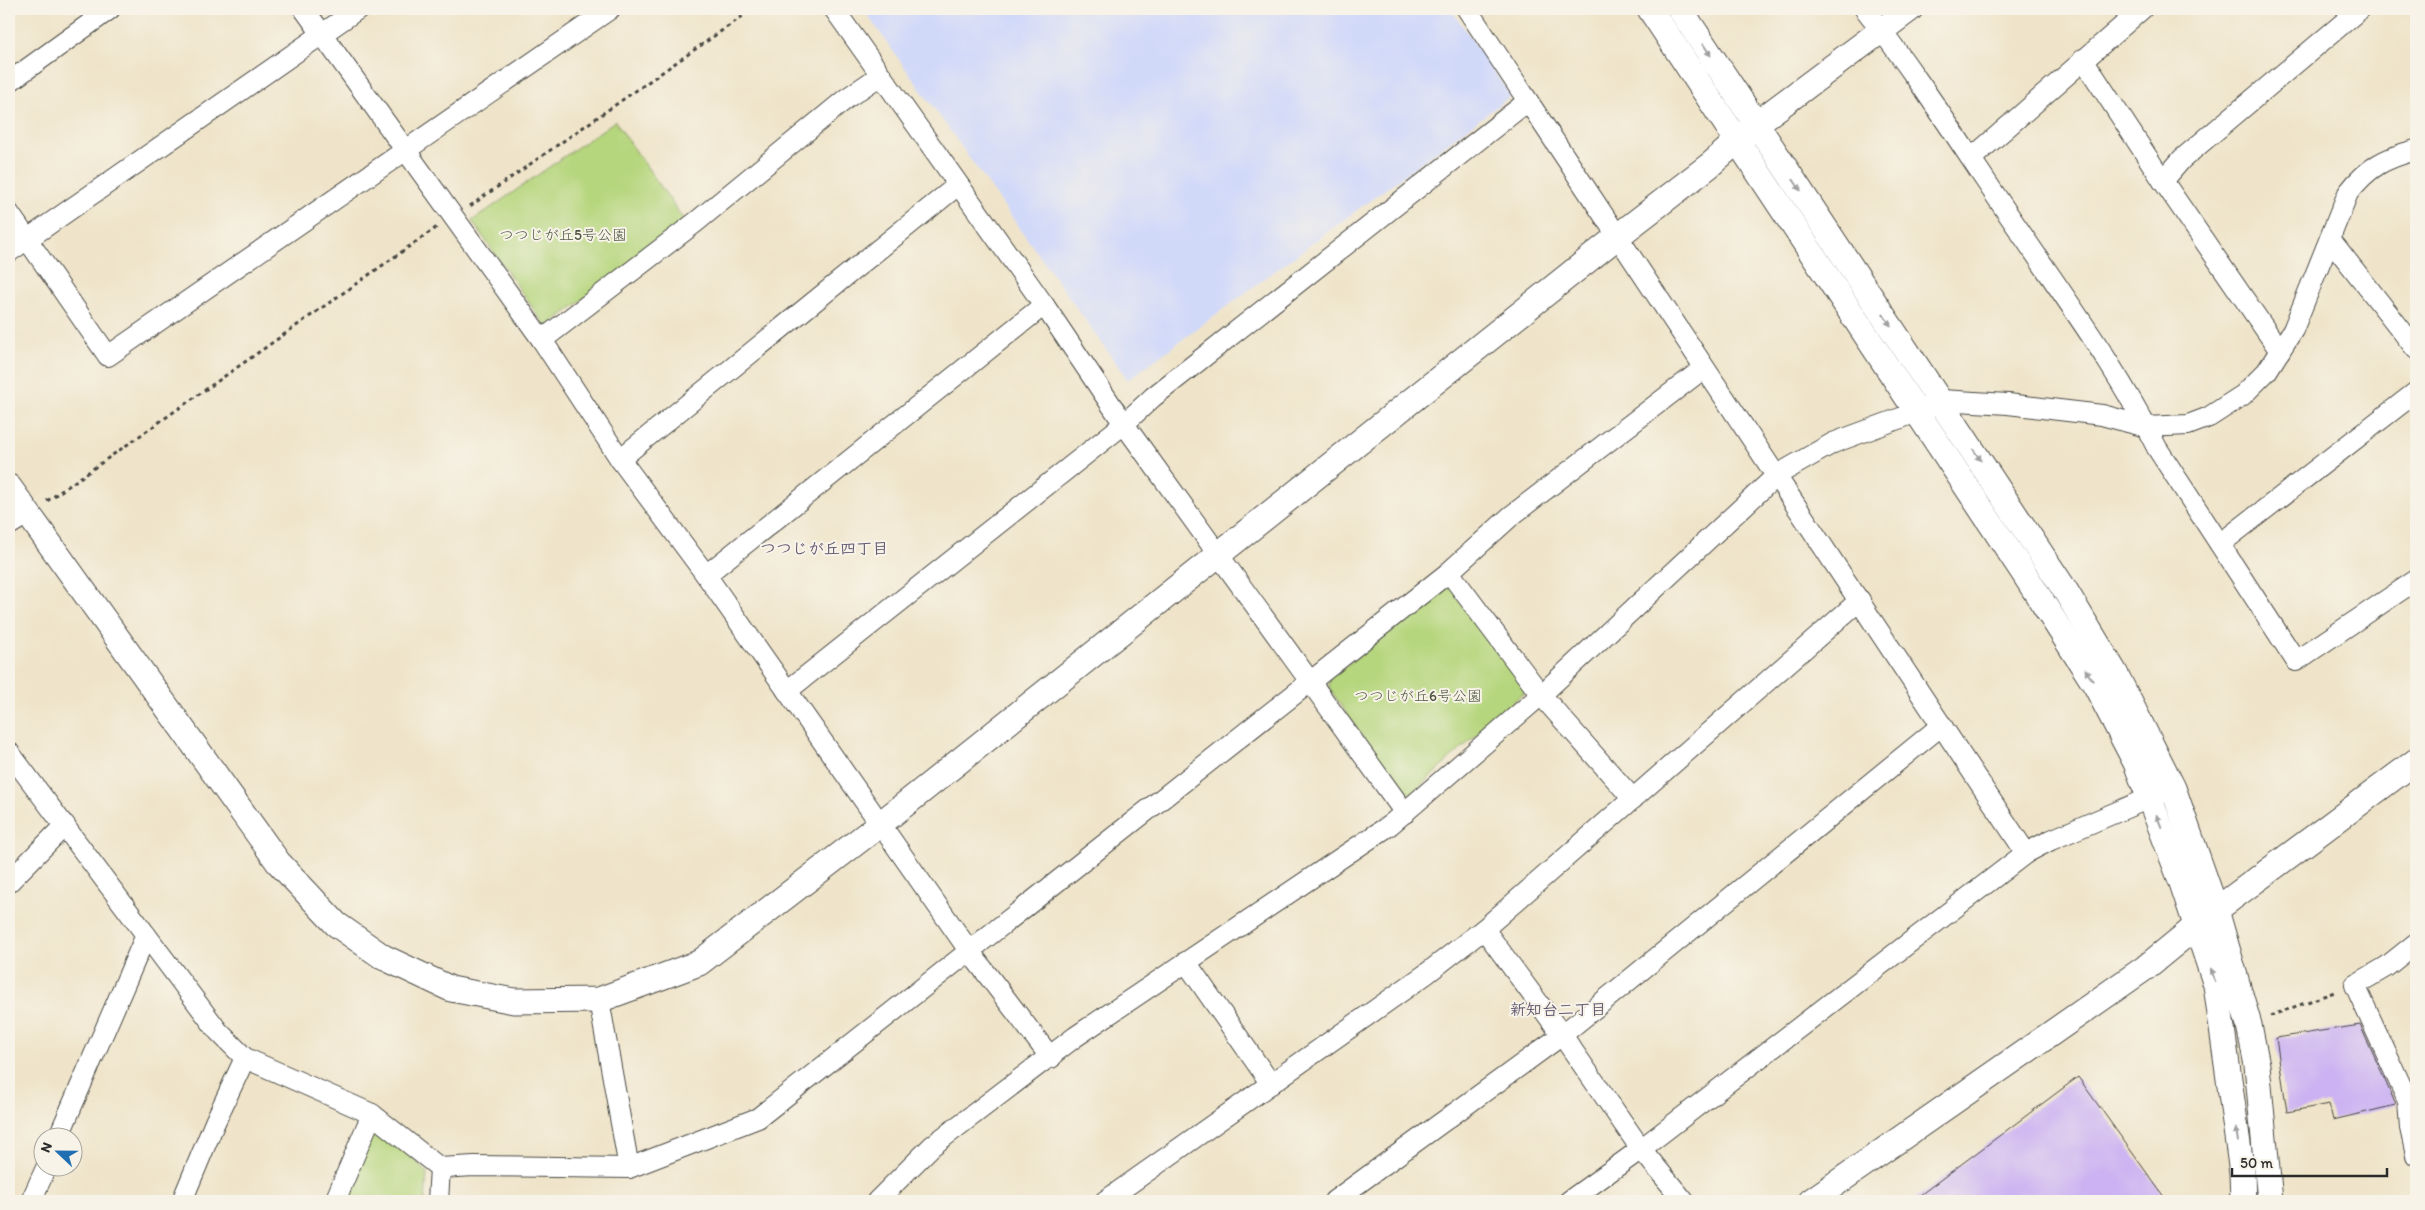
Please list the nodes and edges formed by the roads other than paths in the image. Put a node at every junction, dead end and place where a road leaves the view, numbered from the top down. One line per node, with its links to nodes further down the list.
1 (110, 9): 17 (street)
2 (304, 9): 14 (street)
3 (358, 9): 14 (street)
4 (610, 9): 22 (street)
5 (834, 9): 16 (street)
6 (1468, 9): 18 (street)
7 (1650, 9): 20 (street)
8 (1680, 9): 19 (street, one-way to 19)
9 (1866, 9): 13 (street)
10 (1910, 9): 13 (street)
11 (2142, 9): 15 (street)
12 (2360, 9): 24 (street)
13 (1881, 29): 19 (street); 23 (street)
14 (322, 34): 22 (street); 28 (street)
15 (2083, 59): 23 (street); 24 (street)
16 (881, 75): 25 (street); 32 (street)
17 (9, 82)
18 (1528, 101): 27 (street); 39 (street)
19 (1756, 124): 20 (street); 37 (street, one-way to 37)
20 (1738, 140): 27 (street); 38 (street)
21 (2416, 150): 29 (street)
22 (406, 152): 28 (street); 32 (street)
23 (1972, 158): 40 (street)
24 (2163, 181): 34 (street)
25 (958, 185): 31 (street); 41 (street)
26 (9, 212): 28 (street)
27 (1618, 236): 35 (street); 46 (street)
28 (27, 239): 30 (street)
29 (2330, 239): 33 (street); 34 (street)
30 (9, 252)
31 (1044, 305): 39 (street); 48 (street)
32 (542, 340): 41 (street)
33 (2416, 348)
34 (2280, 351): 40 (street)
35 (1704, 368): 42 (street); 47 (street)
36 (2416, 392): 45 (street)
37 (1941, 400): 38 (street); 40 (street); 57 (street, one-way to 57)
38 (1917, 412): 42 (street); 58 (street, one-way to 38)
39 (1124, 424): 46 (street); 52 (street)
40 (2147, 427): 45 (street)
41 (620, 458): 48 (street)
42 (1777, 475): 50 (street); 53 (street)
43 (9, 487): 44 (street)
44 (28, 513): 72 (street)
45 (2220, 544): 49 (street)
46 (1218, 554): 51 (street); 62 (street)
47 (1448, 572): 51 (street); 53 (street)
48 (706, 575): 52 (street)
49 (2416, 580)
50 (1860, 600): 54 (street); 59 (street)
51 (1310, 682): 60 (street); 70 (street)
52 (788, 691): 62 (street)
53 (1541, 694): 59 (street); 60 (street)
54 (1942, 725): 63 (street); 73 (street)
55 (9, 752): 61 (street)
56 (2416, 761): 65 (street)
57 (2173, 788): 58 (street); 65 (street)
58 (2150, 798): 63 (street); 66 (street, one-way to 58)
59 (1633, 799): 67 (street)
60 (1405, 813): 71 (street)
61 (65, 825): 64 (street); 68 (street)
62 (880, 825): 70 (street); 72 (street)
63 (2026, 853): 80 (street)
64 (9, 882)
65 (2216, 910): 66 (street); 96 (street)
66 (2197, 926): 94 (street); 95 (street, one-way to 66)
67 (1484, 928): 73 (street); 76 (street)
68 (146, 935): 74 (street); 79 (street)
69 (2416, 943): 77 (street)
70 (970, 952): 75 (street); 83 (street)
71 (1186, 962): 75 (street); 76 (street)
72 (599, 1000): 83 (street)
73 (1562, 1035): 80 (street); 91 (street)
74 (245, 1058): 78 (street); 86 (street)
75 (1051, 1058): 89 (street)
76 (1271, 1084): 90 (street)
77 (2412, 1098): 81 (street)
78 (372, 1114): 82 (street); 87 (street)
79 (62, 1128)
80 (1641, 1149): 92 (street); 93 (street)
81 (2416, 1155)
82 (440, 1168): 83 (street); 88 (street)
83 (629, 1168)
84 (42, 1178): 85 (street)
85 (32, 1201)
86 (182, 1201)
87 (335, 1201)
88 (438, 1201)
89 (877, 1201)
90 (1105, 1201)
91 (1334, 1201)
92 (1568, 1201)
93 (1684, 1201)
94 (1811, 1201)
95 (2242, 1201)
96 (2270, 1201)

